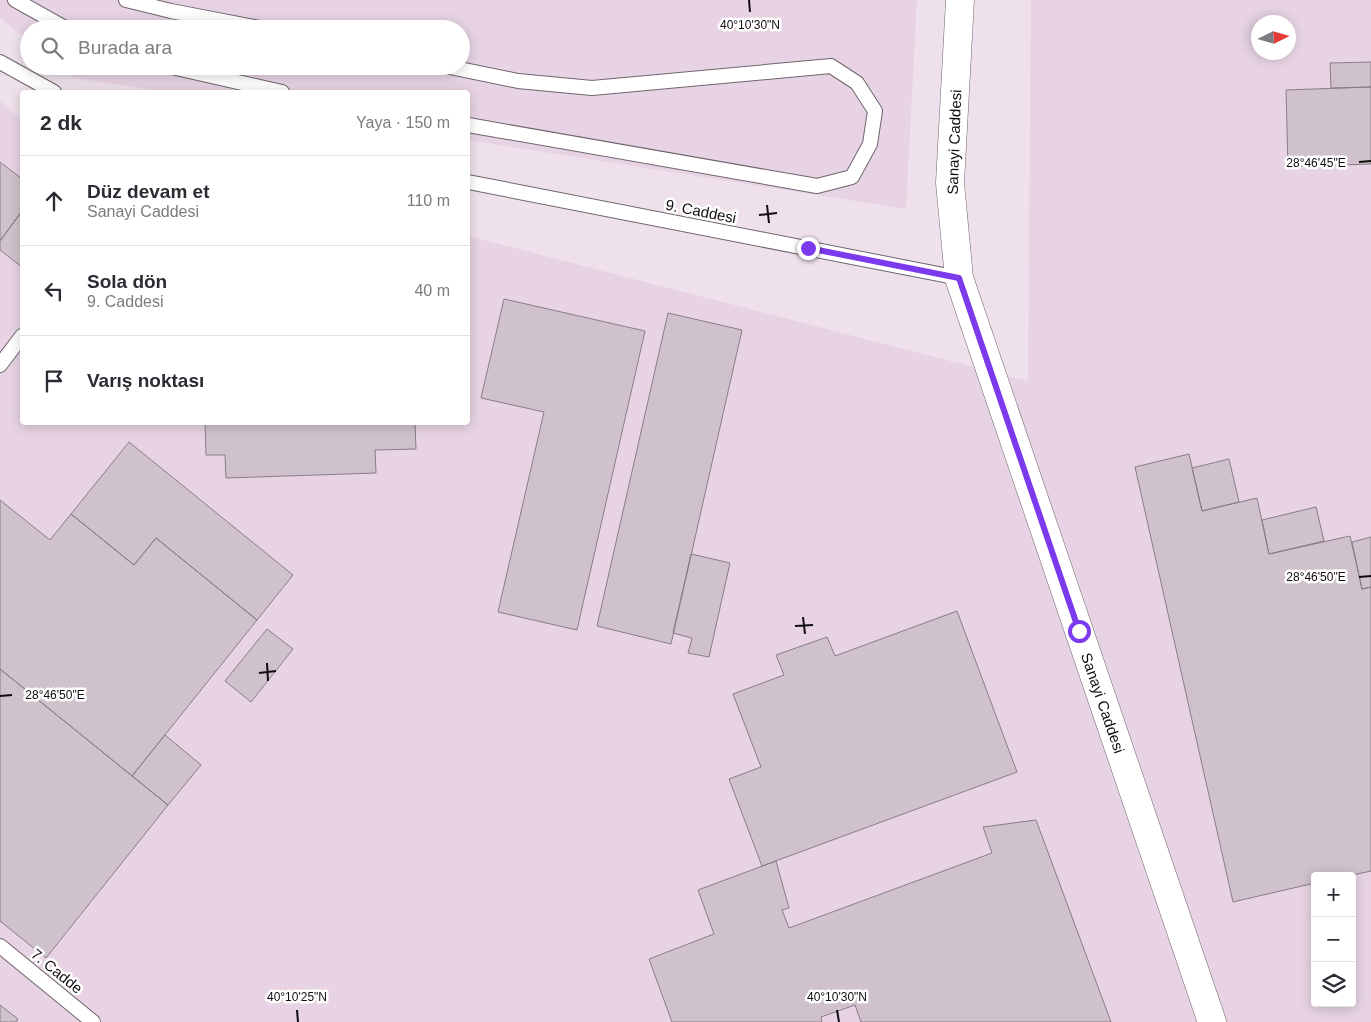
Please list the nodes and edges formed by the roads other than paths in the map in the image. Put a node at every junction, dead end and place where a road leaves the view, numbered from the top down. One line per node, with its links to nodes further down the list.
1 (16, 0): 4 (lane)
2 (126, 0): 5 (lane)
3 (960, 0): 15 (street, Sanayi Caddesi)
4 (51, 20)
5 (217, 20)
6 (0, 62): 8 (lane)
7 (470, 71): 13 (lane)
8 (20, 73)
9 (23, 75): 11 (lane)
10 (207, 75): 12 (lane)
11 (50, 90)
12 (273, 90)
13 (470, 125)
14 (470, 182): 15 (lane, 9. Caddesi)
15 (959, 278): 20 (street, Sanayi Caddesi)
16 (20, 339): 17 (lane)
17 (0, 365)
18 (0, 946): 19 (lane, 7. Cadde)
19 (93, 1022)
20 (1212, 1022)

